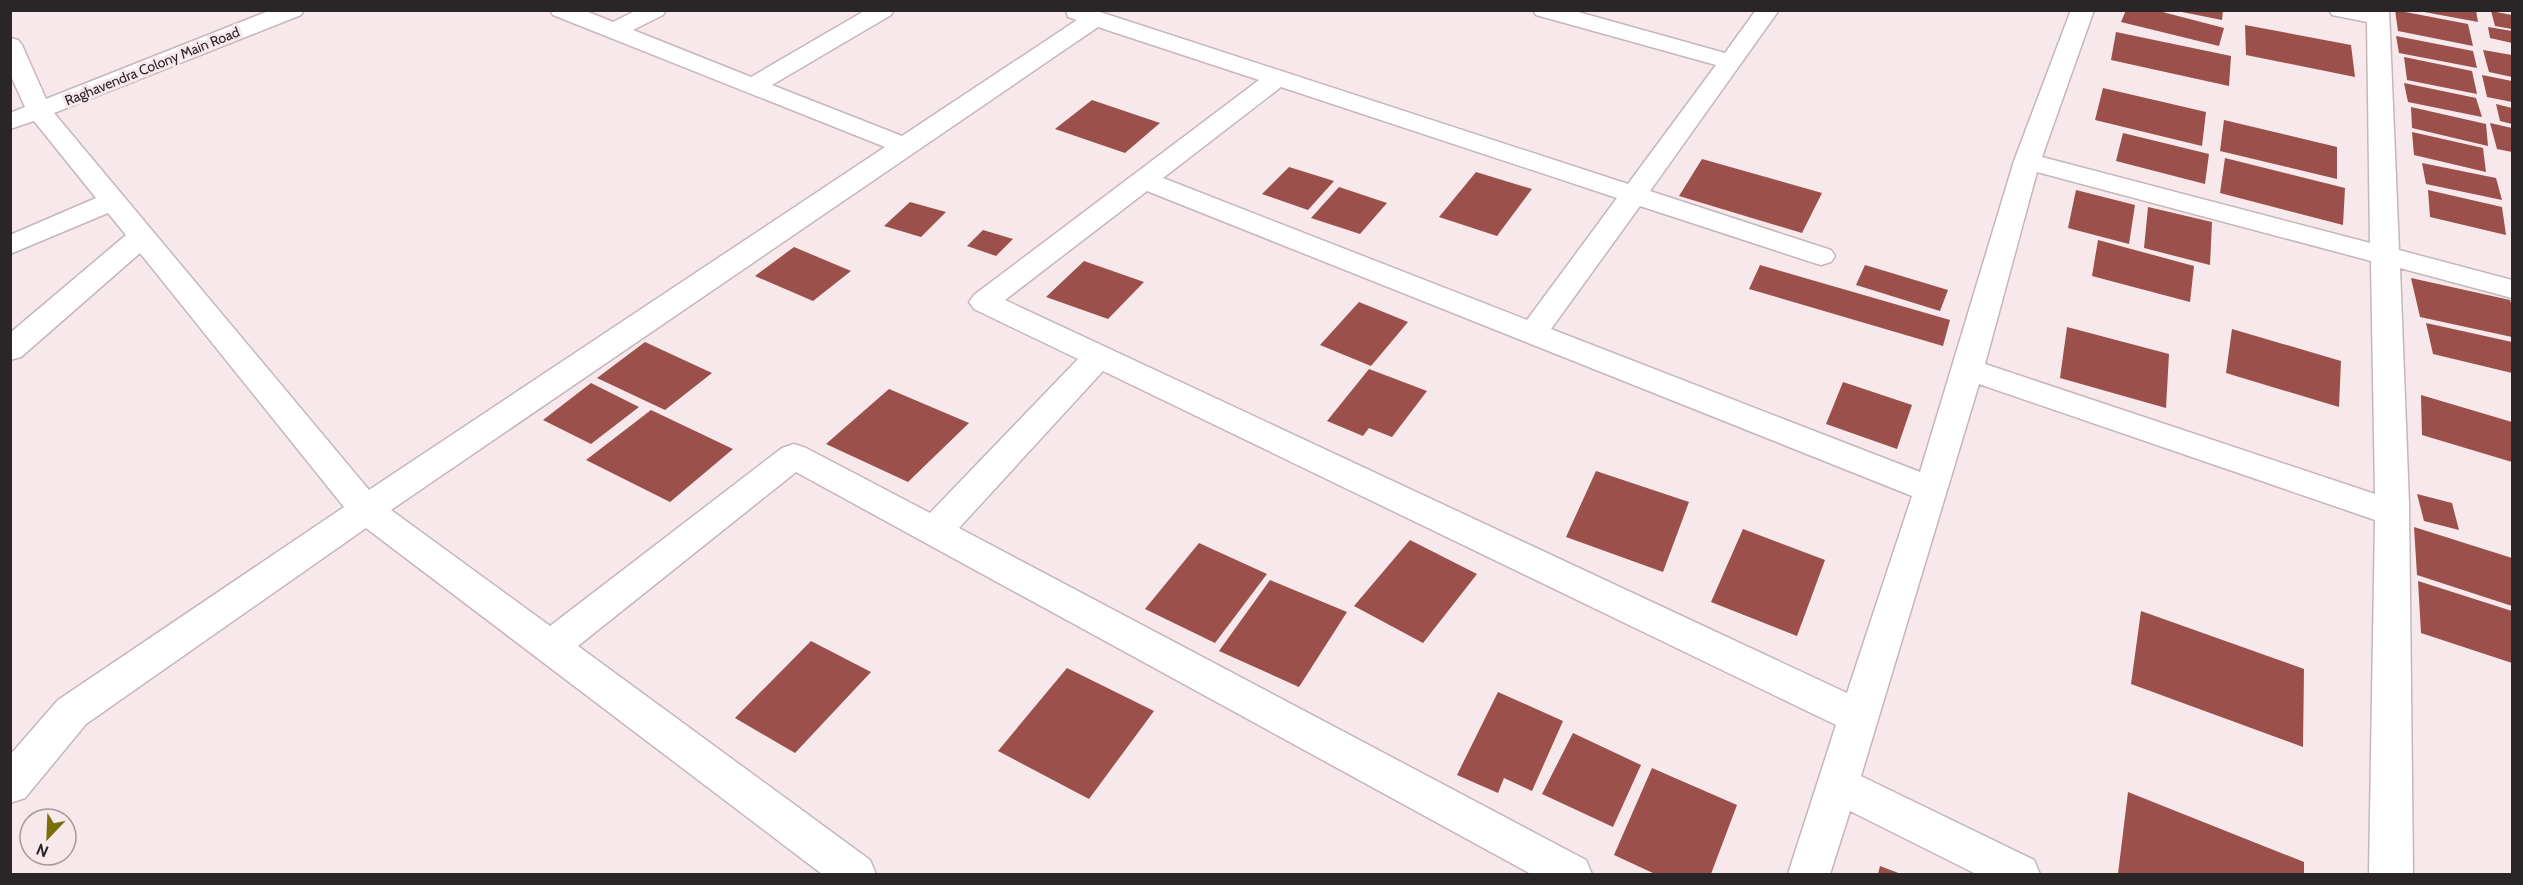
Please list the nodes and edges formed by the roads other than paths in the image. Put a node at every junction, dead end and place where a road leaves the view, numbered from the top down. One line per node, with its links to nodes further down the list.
1 (293, 10): 16 (street, Raghavendra Colony Main Road)
2 (561, 10): 11 (street)
3 (655, 10): 11 (street)
4 (883, 10): 15 (street)
5 (1544, 10): 13 (street)
6 (1768, 10): 13 (street)
7 (2083, 10): 18 (street)
8 (2340, 10): 10 (street)
9 (1083, 14): 14 (street); 17 (street)
10 (2378, 14): 24 (street)
11 (614, 32): 15 (street)
12 (10, 45): 16 (street)
13 (1731, 62): 20 (street)
14 (1277, 78): 19 (street); 20 (street)
15 (753, 86): 17 (street)
16 (25, 116): 21 (street)
17 (905, 146): 32 (street)
18 (2027, 161): 24 (street); 30 (street)
19 (1143, 180): 27 (street); 29 (street)
20 (1634, 195): 25 (street); 27 (street)
21 (113, 201): 22 (street); 23 (street)
22 (142, 236): 28 (street); 32 (street)
23 (10, 246)
24 (2384, 255): 26 (street); 33 (street)
25 (1821, 256)
26 (2512, 289)
27 (1533, 333): 31 (street)
28 (10, 350)
29 (1098, 357): 34 (street); 36 (street)
30 (1967, 369): 31 (street); 33 (street)
31 (1931, 490): 36 (street)
32 (366, 510): 35 (street); 38 (street)
33 (2392, 513): 43 (street)
34 (934, 531): 35 (street); 40 (street)
35 (550, 647): 39 (street)
36 (1858, 717): 37 (street)
37 (1837, 784): 41 (street); 42 (street)
38 (10, 785)
39 (855, 874)
40 (1571, 874)
41 (1809, 874)
42 (2019, 874)
43 (2391, 874)

